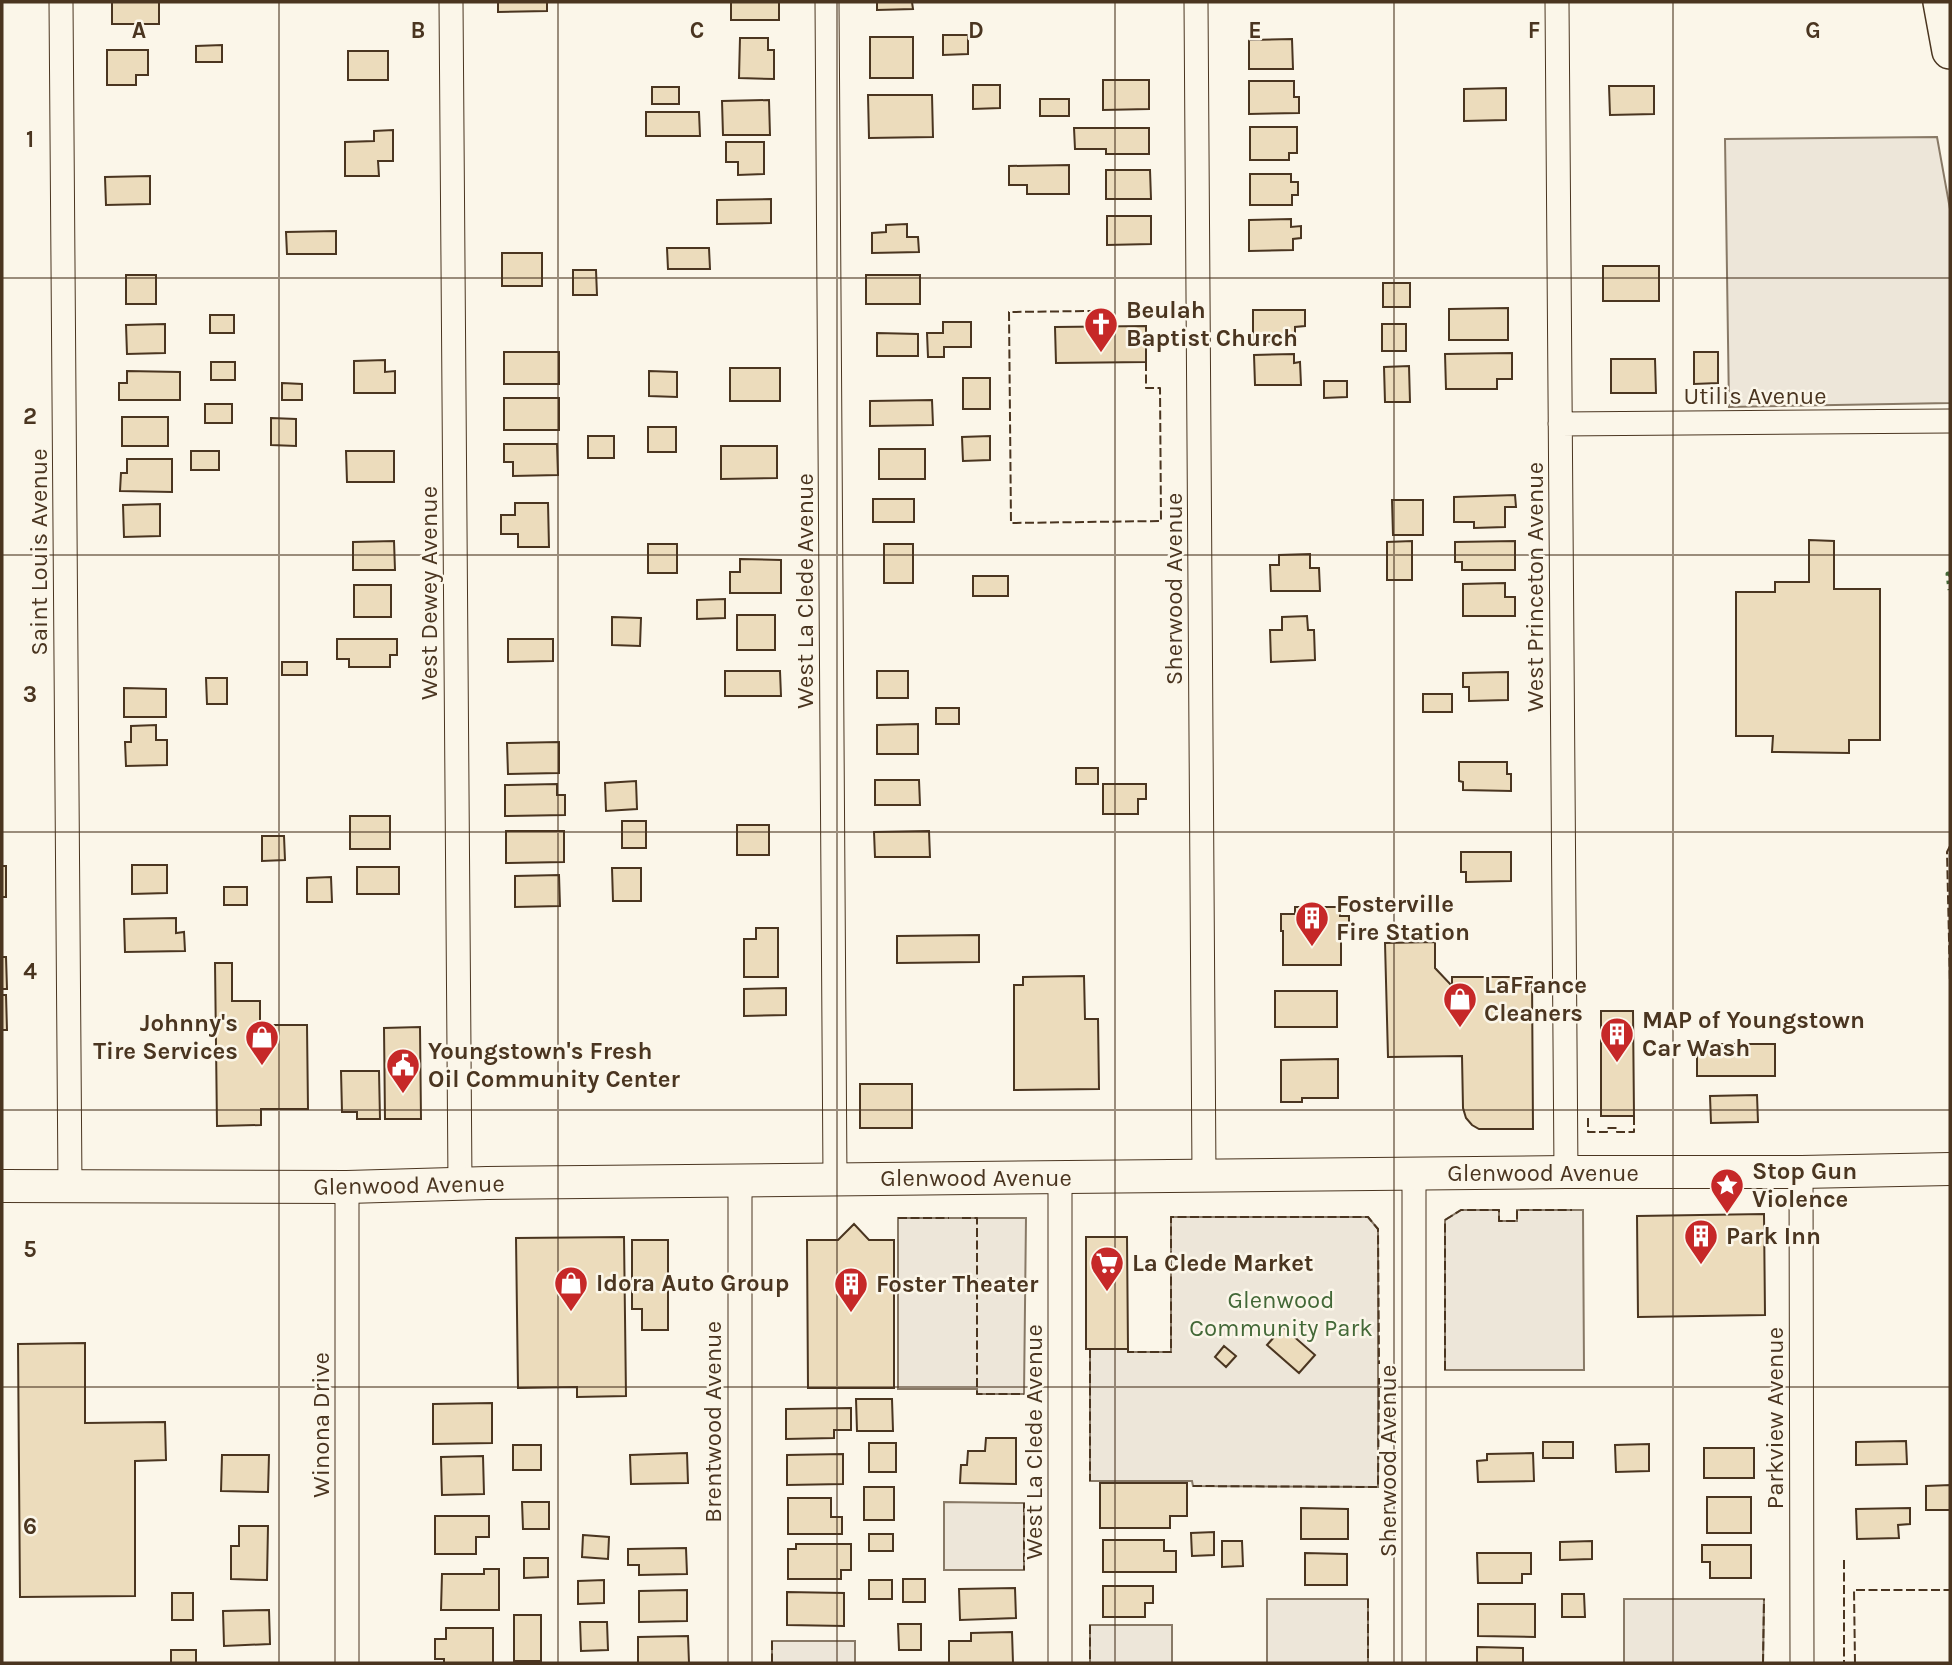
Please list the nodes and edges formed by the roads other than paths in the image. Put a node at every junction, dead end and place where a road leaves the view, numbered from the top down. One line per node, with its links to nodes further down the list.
1 (61, 2): 20 (street, Saint Louis Avenue)
2 (451, 2): 18 (street, West Dewey Avenue)
3 (827, 2): 16 (street, West La Clede Avenue)
4 (1196, 2): 14 (street, Sherwood Avenue)
5 (1557, 2): 9 (street, West Princeton Avenue)
6 (1941, 2): 7 (main road)
7 (1950, 51)
8 (1950, 421): 9 (street, Utilis Avenue)
9 (1560, 424): 11 (street, West Princeton Avenue)
10 (1950, 1169): 12 (main road, Glenwood Avenue)
11 (1566, 1172): 12 (main road, Glenwood Avenue); 13 (main road, Glenwood Avenue)
12 (1801, 1172): 26 (street, Parkview Avenue)
13 (1414, 1174): 14 (main road, Glenwood Avenue); 25 (street, Sherwood Avenue)
14 (1204, 1175): 15 (main road, Glenwood Avenue)
15 (1060, 1178): 16 (main road, Glenwood Avenue); 24 (street, West La Clede Avenue)
16 (835, 1179): 17 (main road, Glenwood Avenue)
17 (740, 1181): 18 (main road, Glenwood Avenue); 23 (street, Brentwood Avenue)
18 (460, 1183): 21 (main road, Glenwood Avenue)
19 (2, 1186): 20 (main road, Glenwood Avenue)
20 (71, 1186): 21 (main road, Glenwood Avenue)
21 (347, 1187): 22 (street, Winona Drive)
22 (347, 1663)
23 (740, 1663)
24 (1060, 1663)
25 (1414, 1663)
26 (1802, 1663)

